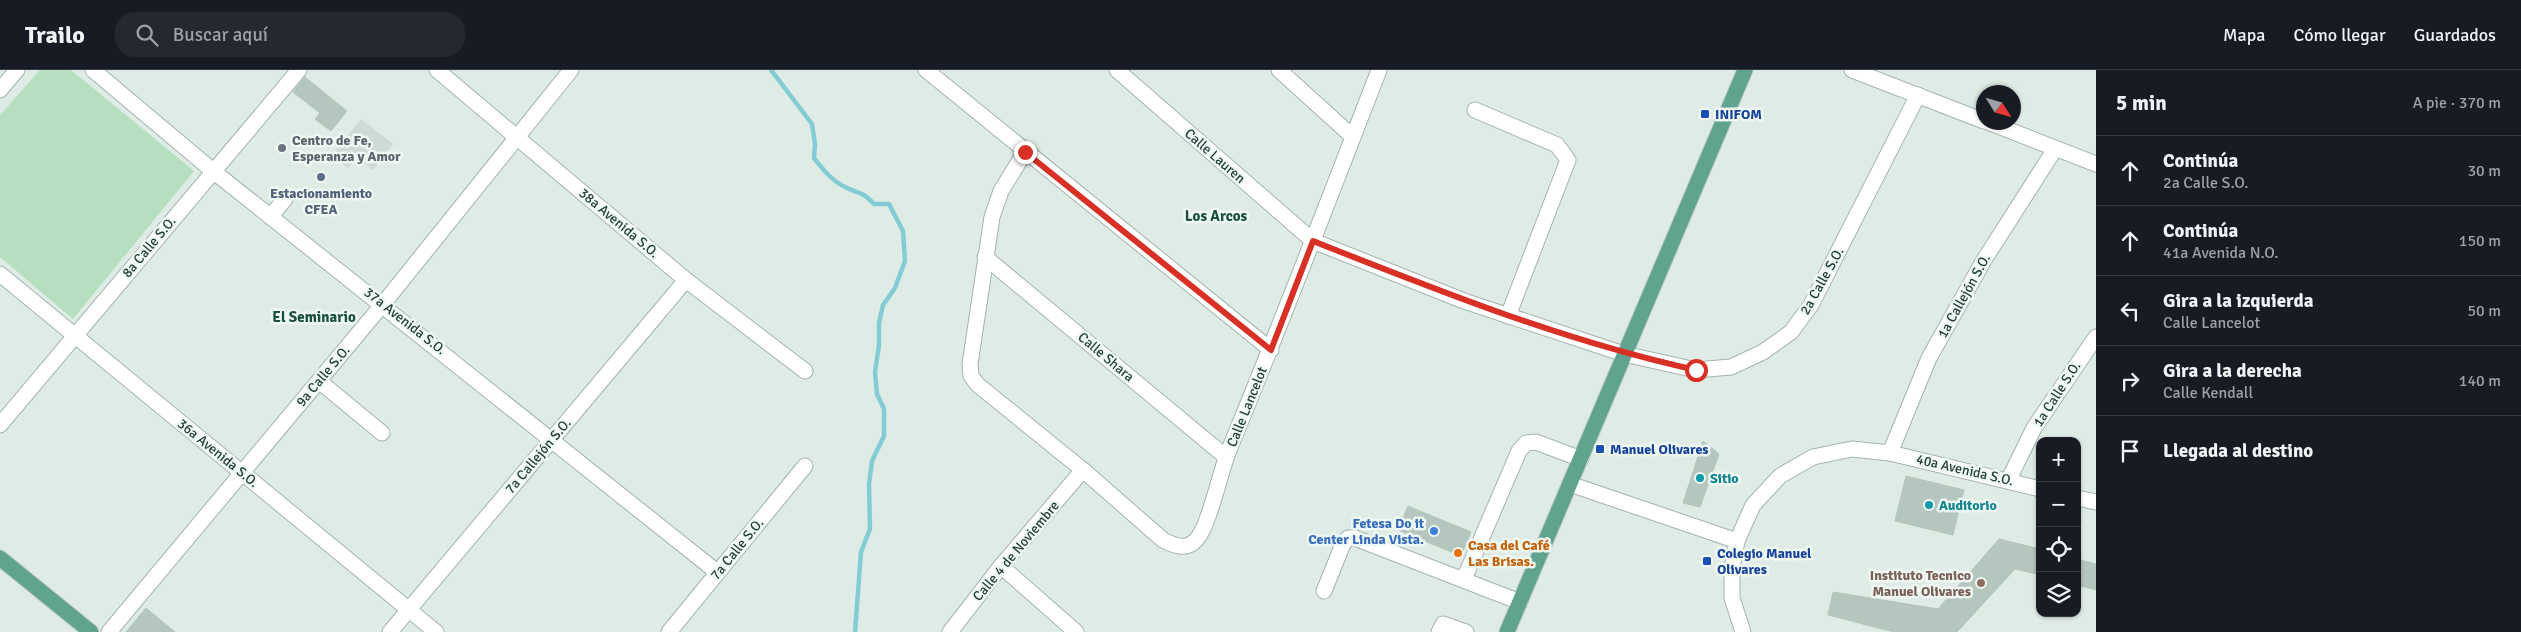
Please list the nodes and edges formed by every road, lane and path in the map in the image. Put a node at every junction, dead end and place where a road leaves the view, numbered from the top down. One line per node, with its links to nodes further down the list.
1 (17, 70): 12 (street)
2 (93, 70): 22 (street, 37a Avenida S.O.)
3 (299, 70): 22 (street, 8a Calle S.O.)
4 (437, 70): 17 (street, 38a Avenida S.O.)
5 (571, 70): 17 (street, 9a Calle S.O.)
6 (926, 70): 20 (street)
7 (1117, 70): 25 (street, Calle Lauren)
8 (1279, 70): 18 (street)
9 (1380, 70): 18 (street, Calle Lancelot)
10 (1745, 70): 34 (main road)
11 (1852, 70): 13 (street)
12 (0, 90)
13 (1918, 95): 15 (street); 34 (street, 2a Calle S.O.)
14 (1474, 110): 30 (street)
15 (1976, 118)
16 (2008, 130): 19 (street)
17 (516, 137): 28 (street, 38a Avenida S.O.); 29 (street, 9a Calle S.O.)
18 (1353, 137): 25 (street, Calle Lancelot)
19 (2056, 149): 21 (street); 40 (street, 1a Callejón S.O.)
20 (1025, 152): 26 (street); 33 (street)
21 (2096, 164)
22 (213, 171): 24 (street, 37a Avenida S.O.); 31 (street, 8a Calle S.O.)
23 (285, 199): 24 (street)
24 (271, 216): 29 (street, 37a Avenida S.O.)
25 (1313, 241): 30 (street, Calle Lauren); 33 (street, Calle Lancelot)
26 (985, 257): 41 (street, Calle Shara); 44 (street)
27 (0, 274): 31 (street, 36a Avenida S.O.)
28 (686, 280): 35 (street, 38a Avenida S.O.); 39 (street, 7a Callejón S.O.)
29 (383, 304): 36 (street, 9a Calle S.O.); 39 (street, 37a Avenida S.O.)
30 (1508, 316): 34 (street, 2a Calle S.O.)
31 (74, 336): 37 (street, 8a Calle S.O.); 45 (street, 36a Avenida S.O.)
32 (2096, 337): 46 (street, 1a Calle S.O.)
33 (1271, 350): 41 (street, Calle Lancelot)
34 (1624, 354): 42 (main road)
35 (805, 371)
36 (319, 381): 38 (street); 45 (street, 9a Calle S.O.)
37 (3, 415)
38 (382, 433)
39 (552, 439): 54 (street, 37a Avenida S.O.); 58 (street, 7a Callejón S.O.)
40 (1890, 453): 46 (street, 40a Avenida S.O.); 51 (street)
41 (1226, 457): 44 (street, Calle Lancelot)
42 (1581, 459): 47 (main road); 55 (street)
43 (805, 466): 54 (street, 7a Calle S.O.)
44 (1083, 470): 53 (street, Calle 4 de Noviembre)
45 (242, 473): 58 (street, 36a Avenida S.O.); 60 (street, 9a Calle S.O.)
46 (2008, 481): 48 (street, 40a Avenida S.O.)
47 (1570, 484): 51 (street); 57 (main road)
48 (2036, 487)
49 (2081, 499): 50 (street)
50 (2096, 502)
51 (1737, 541): 69 (street)
52 (0, 558): 59 (main road)
53 (1002, 566): 64 (street, Calle 4 de Noviembre); 65 (street)
54 (717, 572): 63 (street, 7a Calle S.O.)
55 (1464, 579): 56 (street); 57 (street)
56 (1324, 590)
57 (1520, 602): 68 (main road)
58 (409, 610): 61 (street, 7a Callejón S.O.); 62 (street, 36a Avenida S.O.)
59 (91, 632)
60 (109, 632)
61 (390, 632)
62 (436, 632)
63 (669, 632)
64 (950, 632)
65 (1076, 632)
66 (1439, 632): 67 (street)
67 (1466, 632)
68 (1507, 632)
69 (1743, 632)

